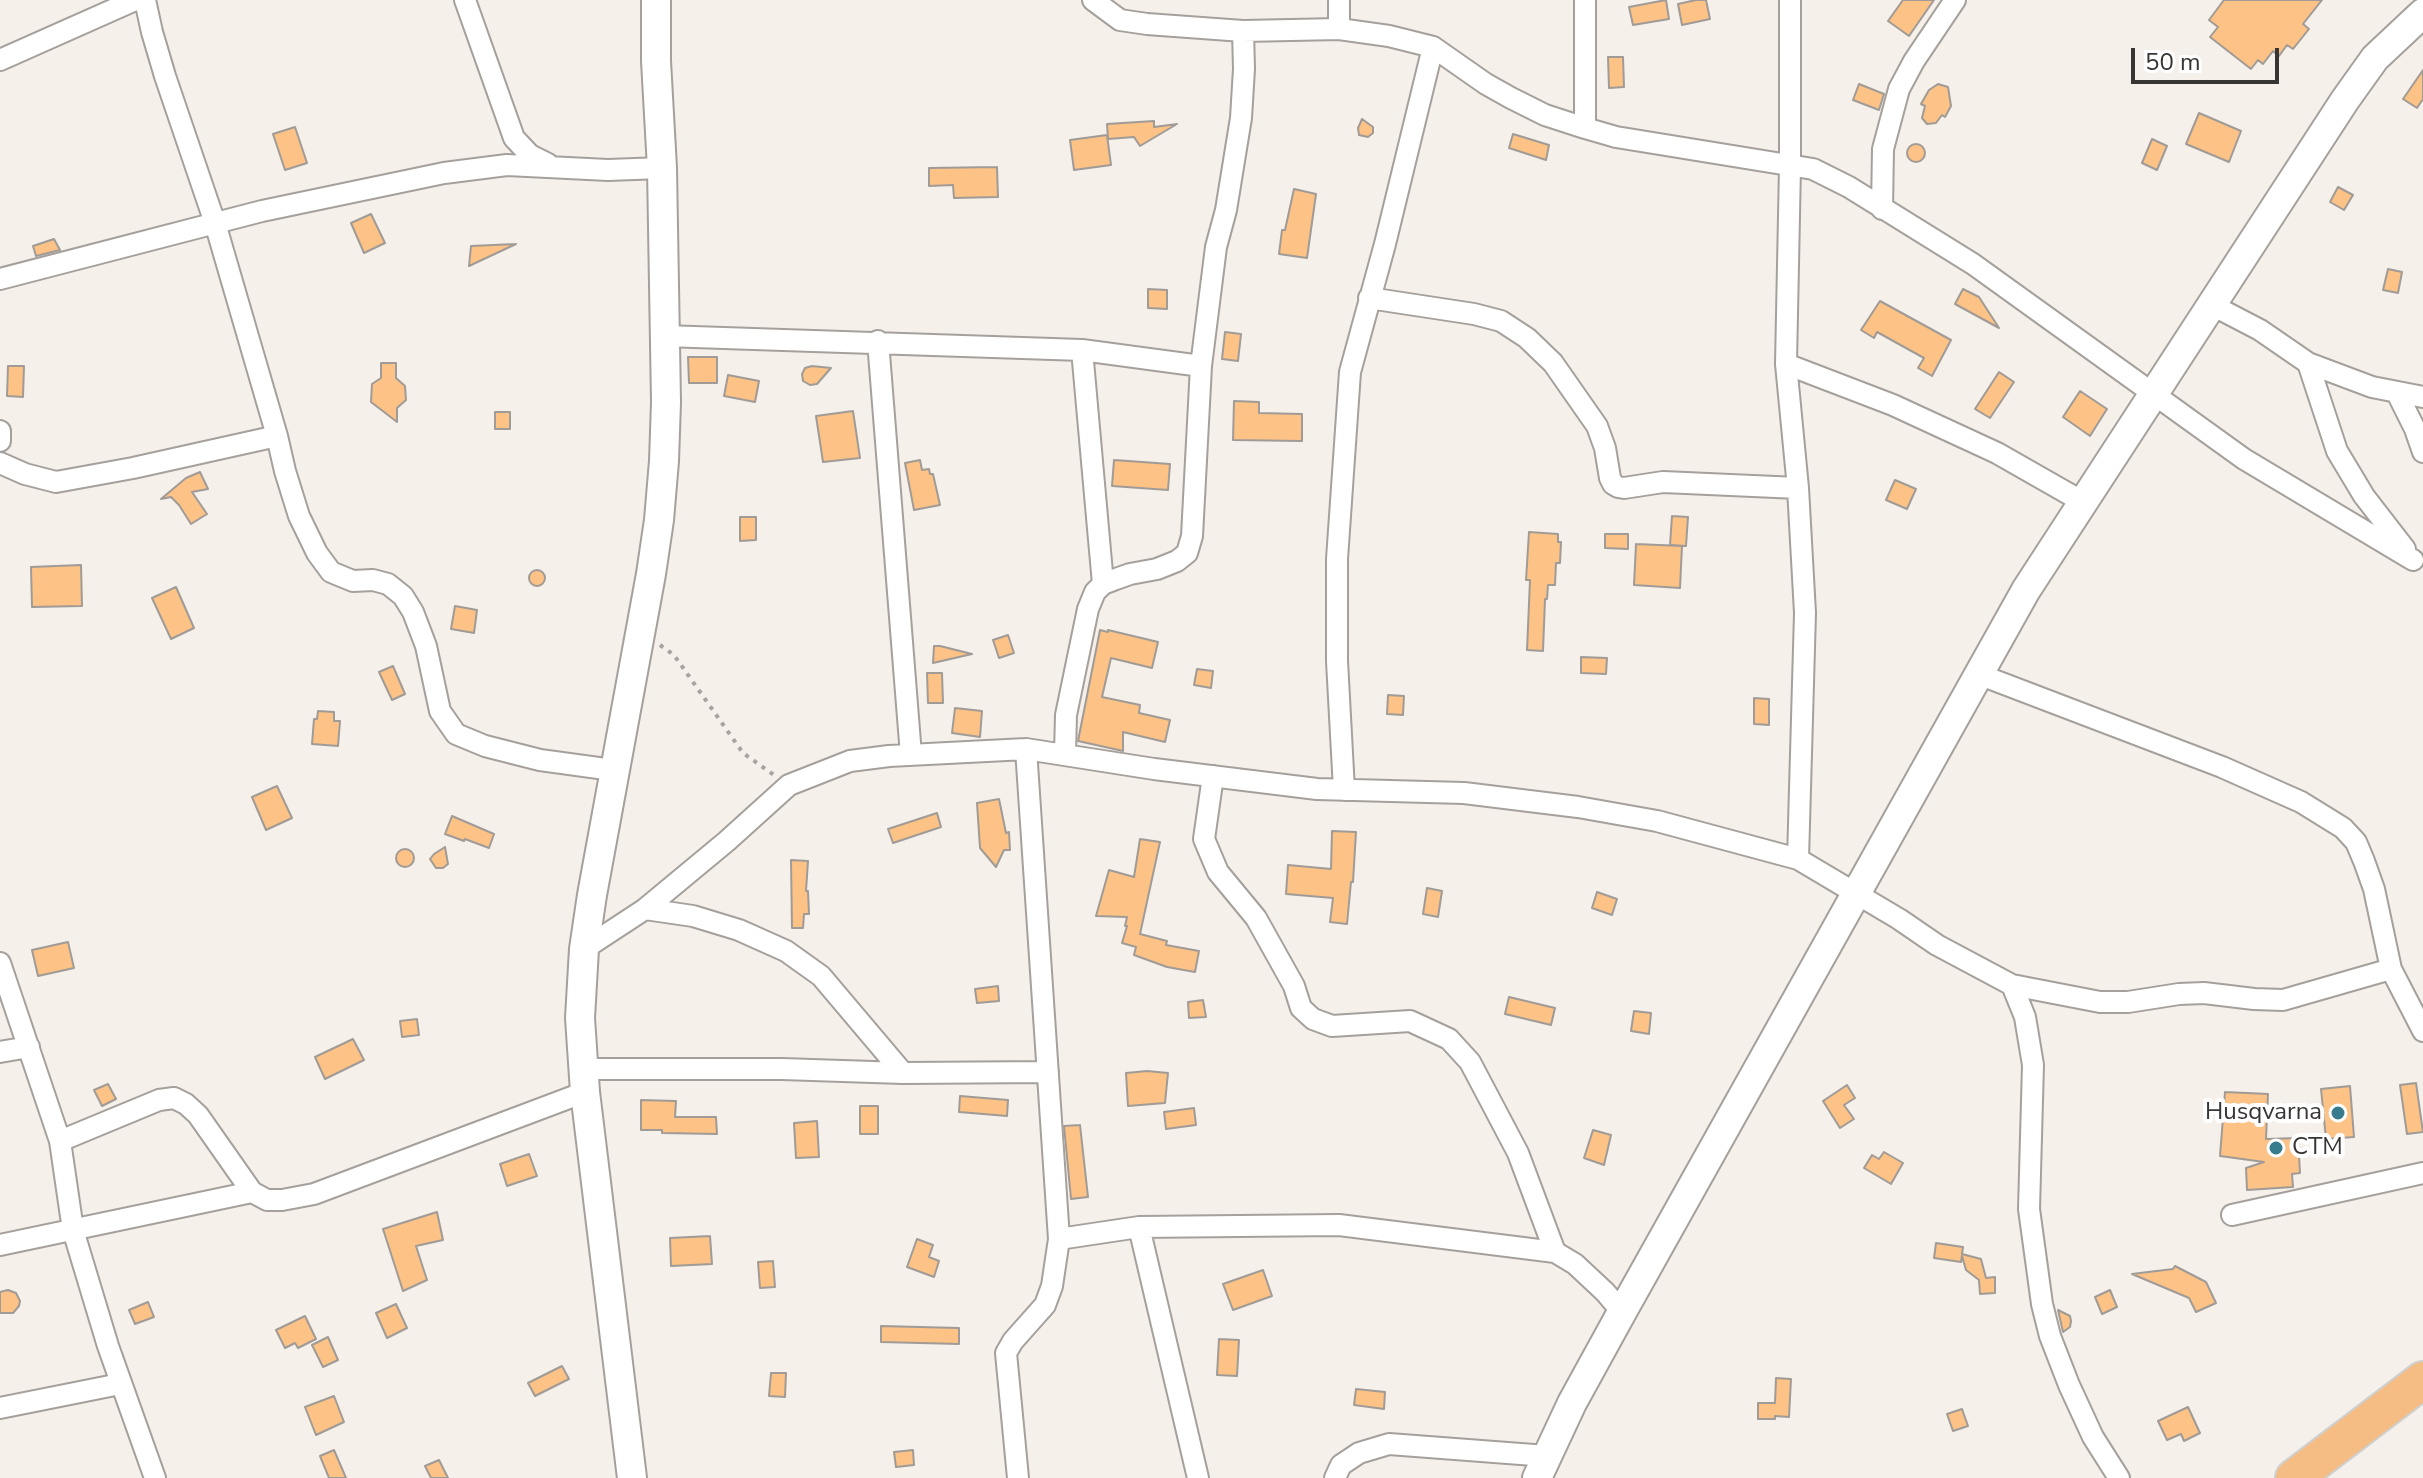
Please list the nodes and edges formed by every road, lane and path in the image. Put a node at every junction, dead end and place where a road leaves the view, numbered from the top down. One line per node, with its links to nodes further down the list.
1 (465, 0): 16 (street)
2 (656, 0): 18 (street)
3 (1093, 0): 9 (street)
4 (1339, 0): 11 (street)
5 (1585, 0): 15 (street)
6 (1790, 0): 17 (street)
7 (1955, 0): 19 (street)
8 (145, 1): 14 (street); 20 (street)
9 (1120, 10): 12 (street)
10 (2423, 13): 23 (street)
11 (1339, 29): 12 (street); 13 (street)
12 (1243, 31): 29 (street)
13 (1433, 47): 15 (street); 22 (street)
14 (0, 60)
15 (1585, 128): 17 (street)
16 (551, 166): 18 (street); 20 (street)
17 (1790, 166): 19 (street); 28 (street)
18 (662, 168): 24 (street)
19 (1882, 209): 31 (street)
20 (215, 223): 21 (street); 34 (street)
21 (0, 279)
22 (1369, 298): 38 (street); 50 (street)
23 (2212, 305): 27 (street); 31 (street)
24 (664, 336): 25 (street); 42 (street)
25 (878, 341): 26 (street); 46 (street)
26 (1082, 350): 29 (street); 41 (street)
27 (2308, 363): 30 (street); 40 (street)
28 (1786, 364): 38 (street); 39 (street)
29 (1201, 366): 41 (street)
30 (2397, 393): 32 (street); 36 (street)
31 (2155, 394): 39 (street); 40 (street)
32 (2423, 397)
33 (0, 431): 35 (street)
34 (277, 436): 37 (street); 47 (street)
35 (0, 441)
36 (2423, 452)
37 (0, 463)
38 (1798, 488): 51 (street)
39 (2083, 502): 43 (street)
40 (2418, 563)
41 (1103, 584): 45 (street)
42 (640, 634): 47 (street); 49 (path)
43 (1978, 674): 52 (street); 56 (street)
44 (1026, 749): 45 (street); 46 (street); 61 (street)
45 (1065, 754): 48 (street)
46 (911, 755): 49 (street)
47 (613, 770): 54 (street)
48 (1213, 776): 50 (street); 72 (street)
49 (789, 785): 53 (street)
50 (1344, 790): 51 (street)
51 (1798, 859): 52 (street)
52 (1856, 894): 57 (street); 73 (street)
53 (645, 909): 54 (street); 62 (street)
54 (584, 949): 63 (street)
55 (0, 963): 59 (street)
56 (2391, 969): 57 (street); 58 (street)
57 (2012, 985): 83 (street)
58 (2423, 1031)
59 (29, 1047): 60 (street); 64 (street)
60 (0, 1052)
61 (1048, 1072): 62 (street); 70 (street)
62 (903, 1073): 63 (street)
63 (584, 1080): 66 (street); 79 (street)
64 (60, 1141): 66 (street); 69 (street)
65 (2423, 1173): 67 (street)
66 (252, 1192): 69 (street)
67 (2232, 1215)
68 (1139, 1227): 70 (street); 72 (street); 81 (street)
69 (73, 1230): 71 (street); 75 (street)
70 (1059, 1239): 80 (street)
71 (0, 1245)
72 (1555, 1252): 73 (street)
73 (1622, 1312): 77 (street)
74 (2423, 1380): 84 (highway)
75 (120, 1384): 76 (street); 78 (street)
76 (0, 1408)
77 (1542, 1467): 82 (street)
78 (155, 1478)
79 (632, 1478)
80 (1018, 1478)
81 (1198, 1478)
82 (1335, 1478)
83 (2119, 1478)
84 (2294, 1478)

